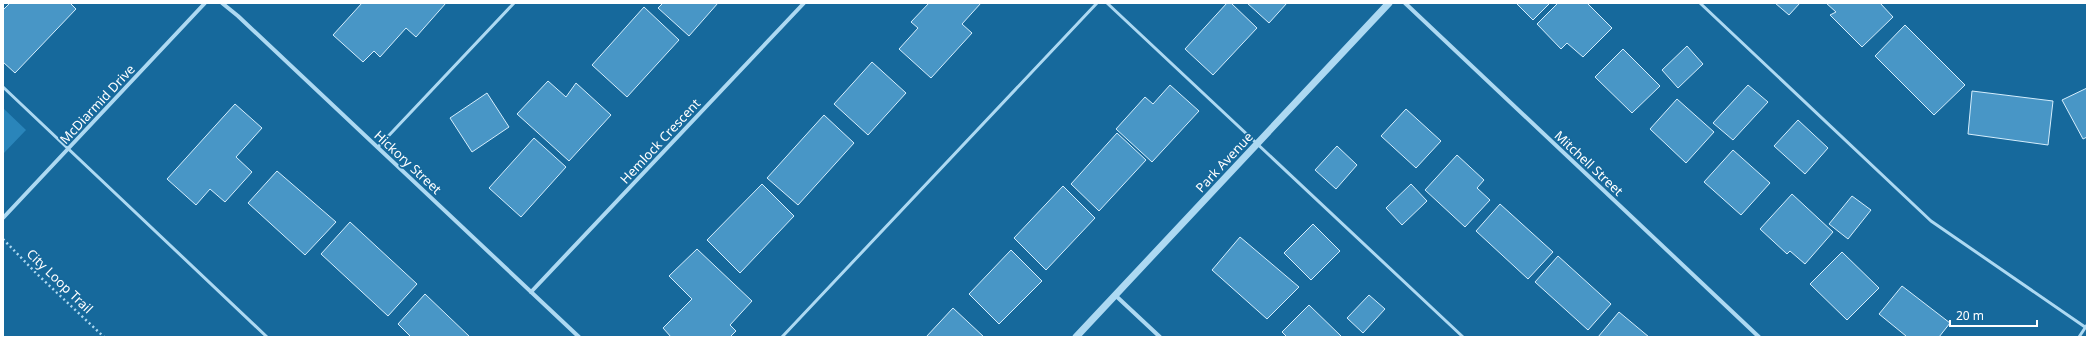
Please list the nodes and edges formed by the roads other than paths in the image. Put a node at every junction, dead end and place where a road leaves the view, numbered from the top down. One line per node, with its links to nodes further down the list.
1 (205, 3): 13 (street, McDiarmid Drive)
2 (222, 3): 12 (street, Hickory Street)
3 (514, 3): 12 (lane)
4 (804, 3): 15 (street, Hemlock Crescent)
5 (1097, 3): 20 (lane)
6 (1107, 3): 11 (lane)
7 (1389, 3): 11 (street, Park Avenue)
8 (1405, 3): 24 (street, Mitchell Street)
9 (1700, 3): 17 (lane)
10 (3, 87): 13 (lane)
11 (1257, 144): 16 (street, Park Avenue); 23 (lane)
12 (378, 147): 15 (street, Hickory Street)
13 (69, 148): 14 (street, McDiarmid Drive); 18 (lane)
14 (3, 218)
15 (531, 292): 19 (street, Hickory Street)
16 (1115, 295): 21 (street, Park Avenue); 22 (street)
17 (2086, 326): 25 (lane)
18 (267, 337)
19 (579, 337)
20 (782, 337)
21 (1076, 337)
22 (1160, 337)
23 (1463, 337)
24 (1759, 337)
25 (2079, 337)

